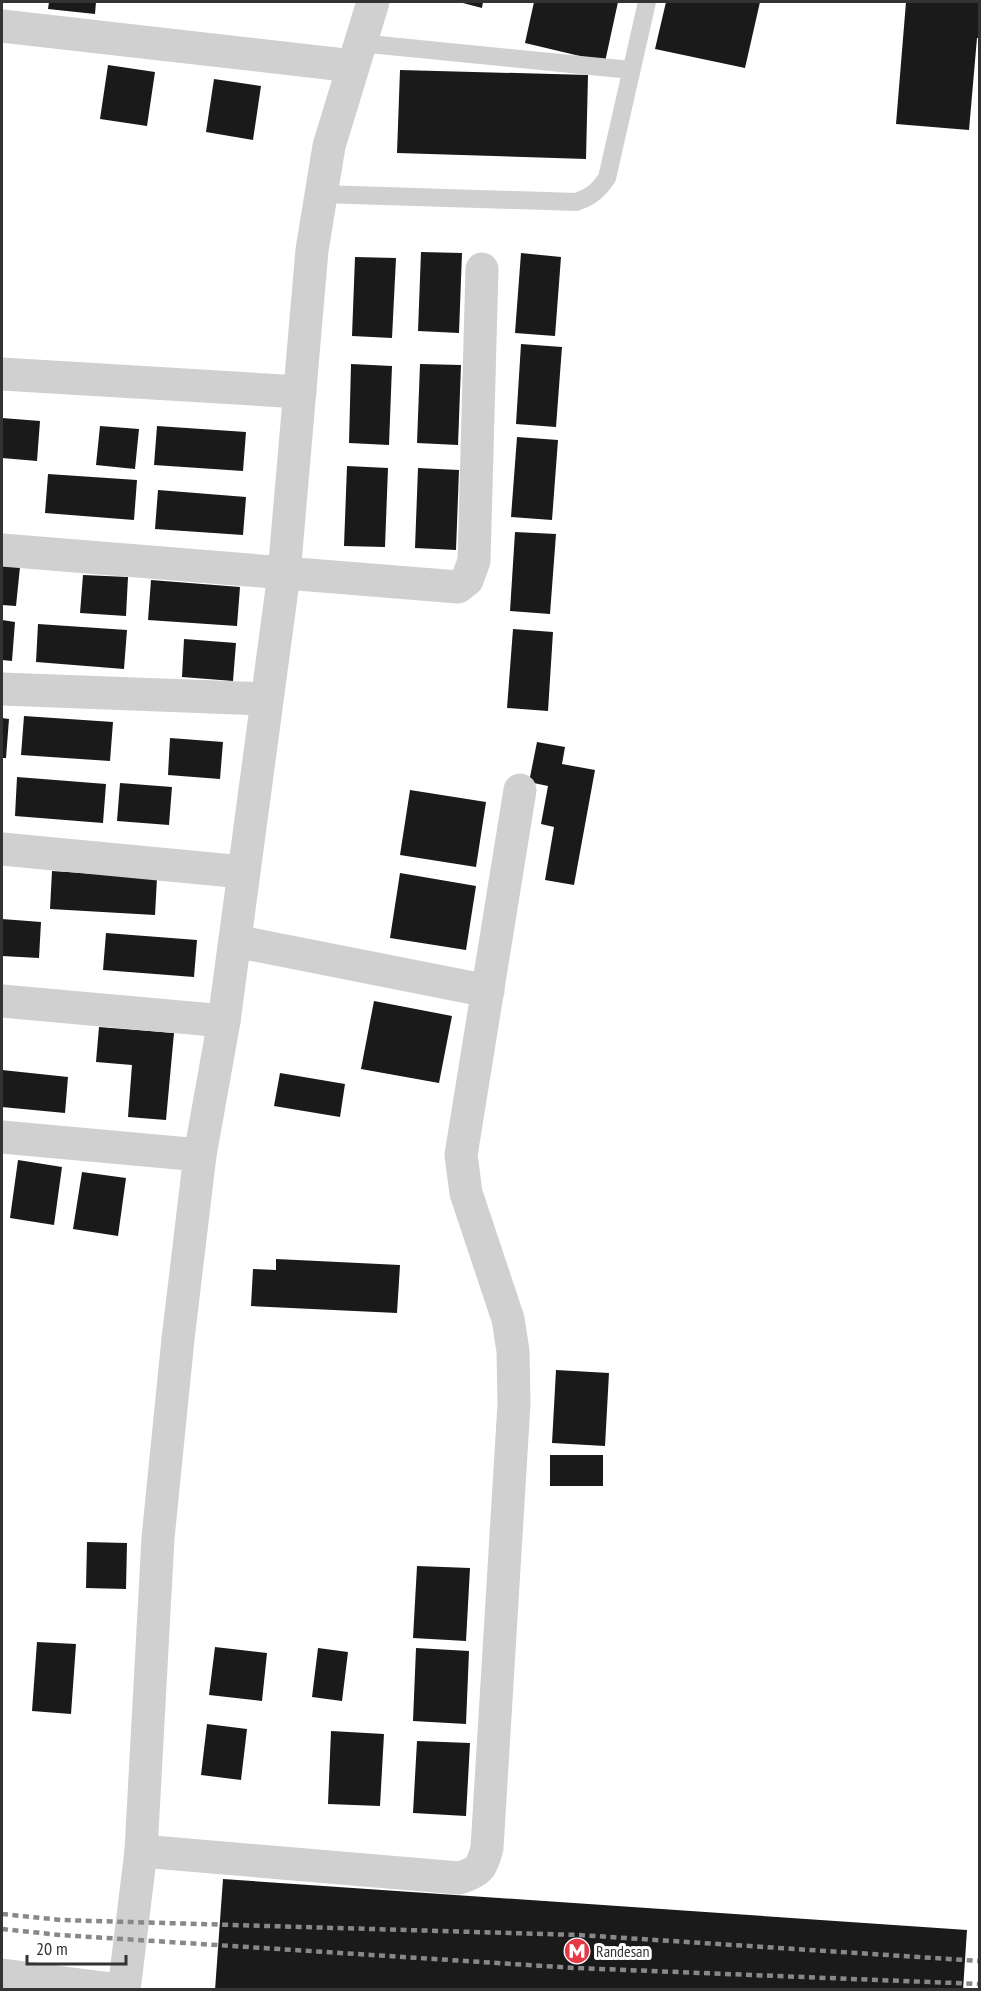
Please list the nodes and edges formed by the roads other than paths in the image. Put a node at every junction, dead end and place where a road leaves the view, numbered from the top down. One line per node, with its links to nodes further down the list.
1 (373, 2): 4 (street)
2 (647, 2): 5 (lane)
3 (2, 26): 4 (street)
4 (356, 55): 5 (lane); 6 (street)
5 (631, 70): 6 (lane)
6 (321, 194): 9 (street)
7 (482, 269): 11 (street)
8 (2, 374): 9 (street)
9 (300, 392): 11 (street)
10 (2, 550): 11 (street)
11 (284, 574): 13 (street)
12 (2, 689): 13 (street)
13 (266, 699): 16 (street)
14 (520, 790): 18 (street)
15 (2, 849): 16 (street)
16 (243, 872): 17 (street)
17 (235, 941): 18 (street); 20 (street)
18 (488, 991): 23 (street)
19 (2, 1001): 20 (street)
20 (224, 1021): 22 (street)
21 (2, 1137): 22 (street)
22 (200, 1155): 23 (street)
23 (141, 1851): 25 (street)
24 (2, 1975): 25 (street)
25 (122, 1989)

